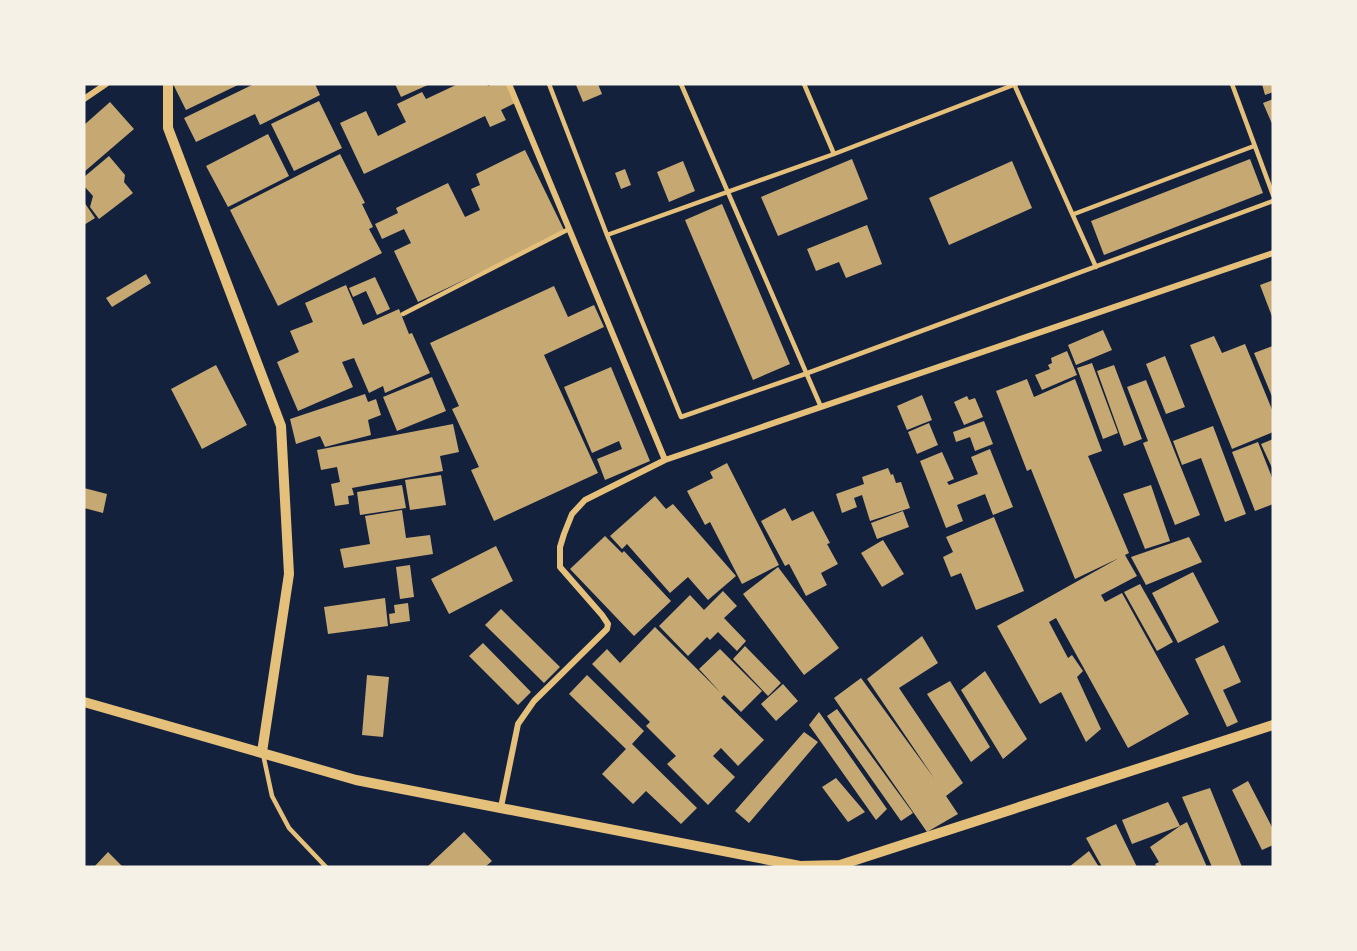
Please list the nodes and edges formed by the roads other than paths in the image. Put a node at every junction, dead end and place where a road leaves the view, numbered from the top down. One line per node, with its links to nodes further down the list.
1 (106, 84): 9 (street)
2 (168, 84): 26 (street)
3 (509, 84): 16 (street)
4 (549, 84): 17 (lane)
5 (681, 84): 12 (lane)
6 (804, 84): 11 (lane)
7 (1015, 84): 11 (lane); 15 (lane)
8 (1232, 84): 10 (lane)
9 (84, 99)
10 (1254, 146): 13 (lane); 15 (lane)
11 (834, 154): 12 (lane)
12 (728, 191): 17 (lane); 21 (lane)
13 (1273, 195)
14 (1273, 201): 19 (lane)
15 (1074, 214): 19 (lane)
16 (569, 229): 20 (lane); 23 (street)
17 (607, 235): 21 (lane)
18 (1273, 253): 22 (street)
19 (1096, 267): 21 (lane)
20 (403, 314)
21 (806, 374): 22 (lane)
22 (821, 408): 23 (street)
23 (665, 460): 27 (street)
24 (84, 702): 26 (street)
25 (1273, 725): 29 (street)
26 (262, 752): 27 (street); 28 (lane)
27 (501, 807): 29 (street)
28 (326, 867)
29 (800, 867)

